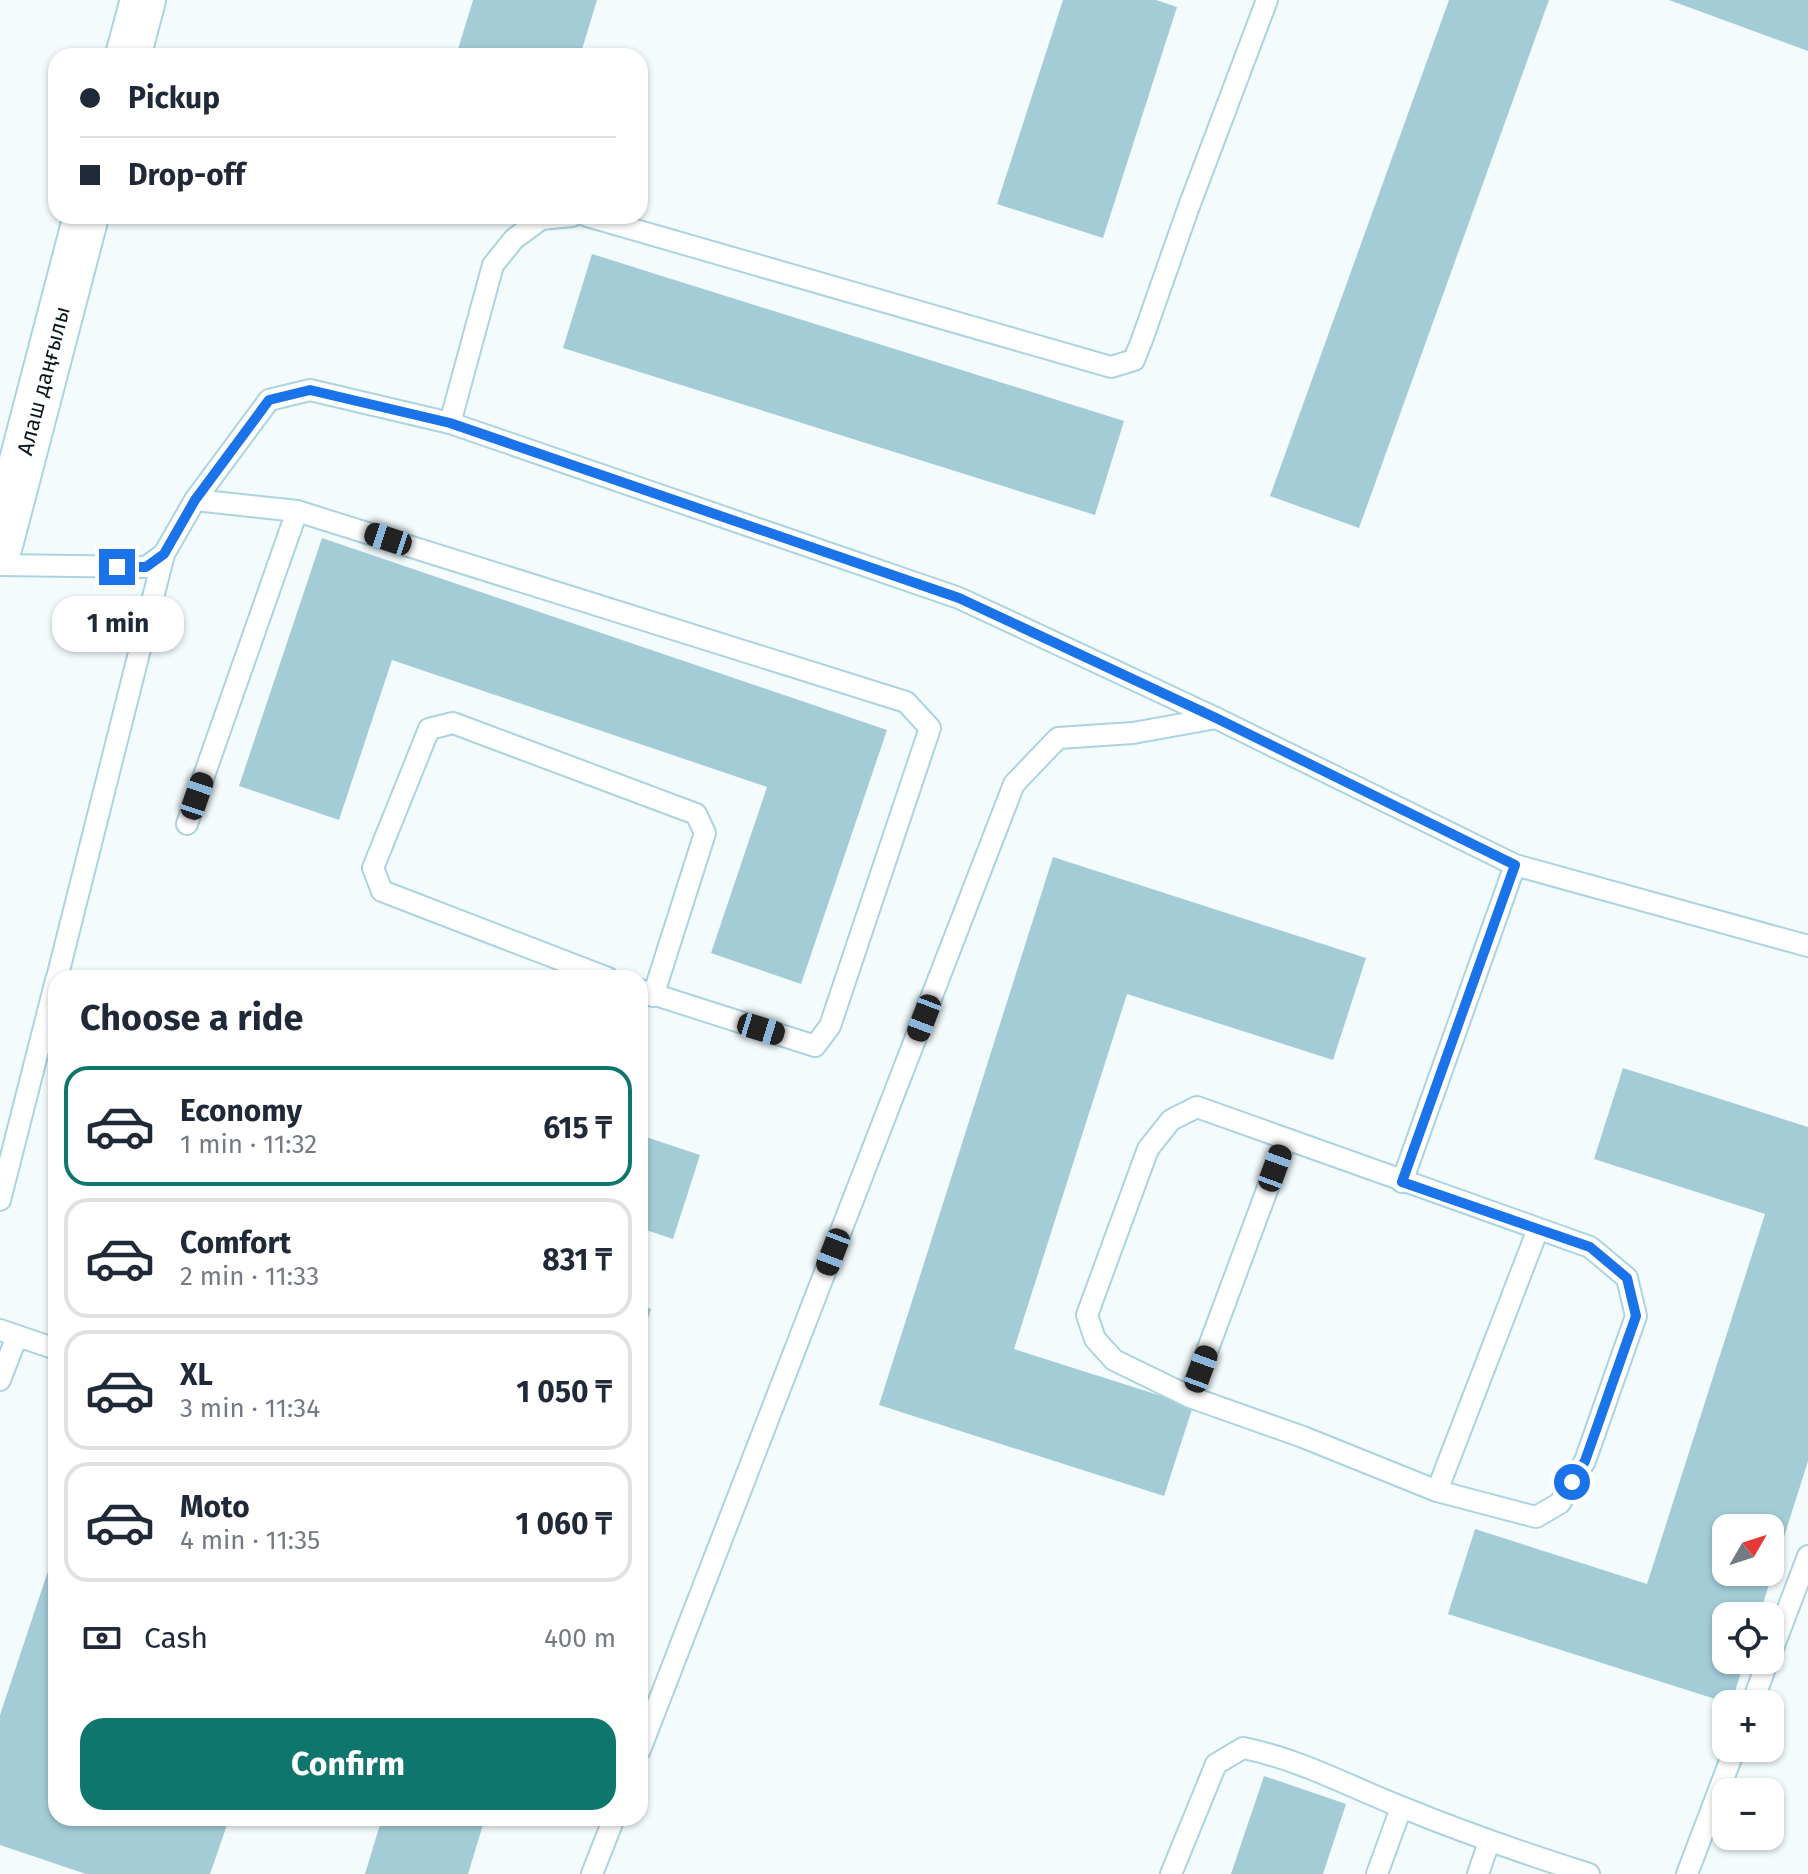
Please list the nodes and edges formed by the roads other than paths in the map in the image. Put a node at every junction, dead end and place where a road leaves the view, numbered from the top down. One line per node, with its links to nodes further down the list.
1 (143, 0): 3 (main road)
2 (1267, 0): 6 (lane)
3 (130, 48)
4 (84, 224): 10 (main road, Алаш даңғылы)
5 (534, 224): 7 (lane)
6 (615, 224)
7 (450, 423): 8 (lane); 13 (lane)
8 (195, 500): 9 (lane); 11 (lane)
9 (297, 511): 14 (lane); 20 (lane)
10 (0, 545)
11 (164, 554): 12 (lane); 17 (lane)
12 (0, 565)
13 (1216, 718): 15 (lane); 33 (lane)
14 (187, 824)
15 (1515, 865): 16 (lane); 23 (lane)
16 (1808, 946)
17 (58, 970)
18 (587, 970): 19 (lane)
19 (648, 990)
20 (648, 993)
21 (48, 1011): 24 (lane)
22 (1286, 1139): 23 (lane); 29 (lane); 29 (lane)
23 (1402, 1182): 25 (lane)
24 (0, 1200)
25 (1538, 1229): 30 (lane); 30 (lane)
26 (8, 1333): 27 (lane); 28 (lane)
27 (48, 1346)
28 (0, 1380)
29 (1190, 1397): 30 (lane)
30 (1437, 1491)
31 (1808, 1556): 32 (lane)
32 (1784, 1619)
33 (648, 1729)
34 (1730, 1762): 43 (lane)
35 (1401, 1808): 37 (lane); 39 (lane); 40 (lane)
36 (611, 1826): 38 (lane)
37 (1489, 1842): 41 (lane); 42 (lane)
38 (592, 1874)
39 (1171, 1874)
40 (1377, 1874)
41 (1478, 1874)
42 (1589, 1874)
43 (1687, 1874)

